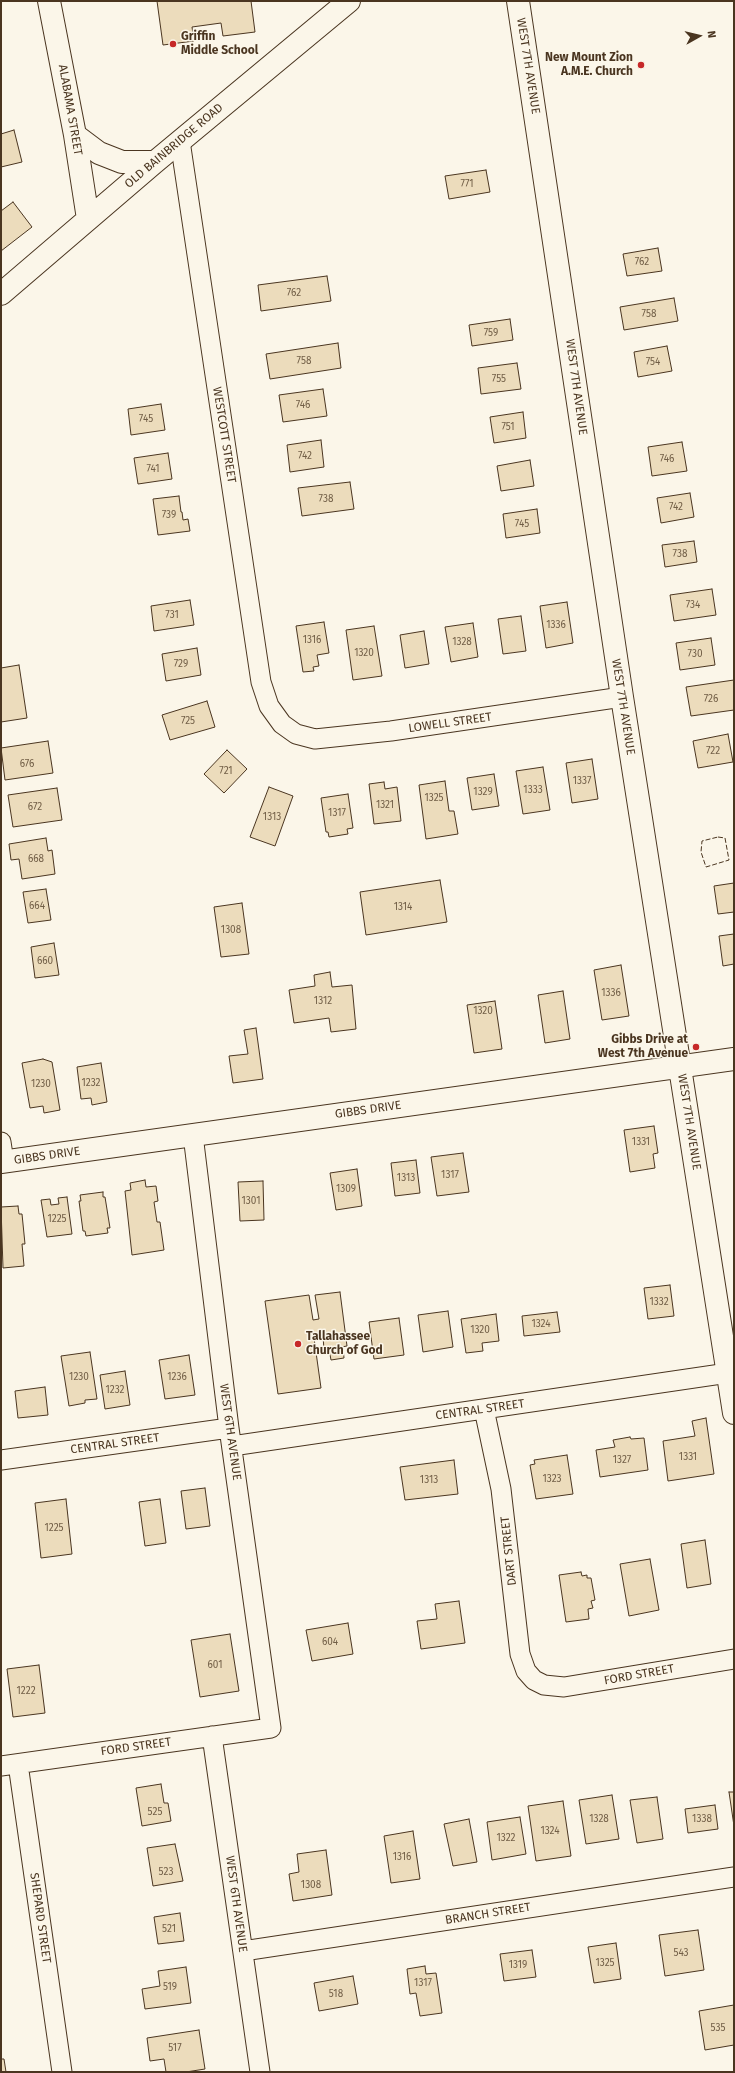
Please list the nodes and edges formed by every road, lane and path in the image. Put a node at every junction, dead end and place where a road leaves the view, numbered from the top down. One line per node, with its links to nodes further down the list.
1 (49, 1): 4 (street, ALABAMA STREET)
2 (349, 1): 5 (street, OLD BAINBRIDGE ROAD)
3 (518, 1): 9 (street, WEST 7TH AVENUE)
4 (75, 135): 6 (street); 7 (street, ALABAMA STREET)
5 (180, 141): 6 (street, OLD BAINBRIDGE ROAD); 10 (street, WESTCOTT STREET)
6 (155, 162): 7 (street, OLD BAINBRIDGE ROAD)
7 (88, 219): 8 (street, OLD BAINBRIDGE ROAD)
8 (1, 294)
9 (622, 697): 10 (street, LOWELL STREET); 12 (street, WEST 7TH AVENUE)
10 (282, 724)
11 (734, 1059): 12 (street, GIBBS DRIVE)
12 (680, 1066): 13 (street, GIBBS DRIVE); 15 (street, WEST 7TH AVENUE)
13 (192, 1135): 14 (street, GIBBS DRIVE); 18 (street, WEST 6TH AVENUE)
14 (2, 1155)
15 (728, 1373): 16 (street, CENTRAL STREET); 17 (street, WEST 7TH AVENUE)
16 (484, 1409): 19 (street, CENTRAL STREET); 22 (street, DART STREET)
17 (734, 1413)
18 (229, 1428): 19 (street, WEST 6TH AVENUE); 20 (street, CENTRAL STREET)
19 (232, 1446): 23 (street, WEST 6TH AVENUE)
20 (1, 1460)
21 (734, 1659): 22 (street, FORD STREET)
22 (544, 1685)
23 (271, 1728): 24 (street, FORD STREET)
24 (212, 1736): 25 (street, FORD STREET); 27 (street, WEST 6TH AVENUE)
25 (10, 1765): 28 (street, SHEPARD STREET)
26 (734, 1877): 27 (street, BRANCH STREET)
27 (243, 1951): 29 (street, WEST 6TH AVENUE)
28 (62, 2072)
29 (260, 2072)

